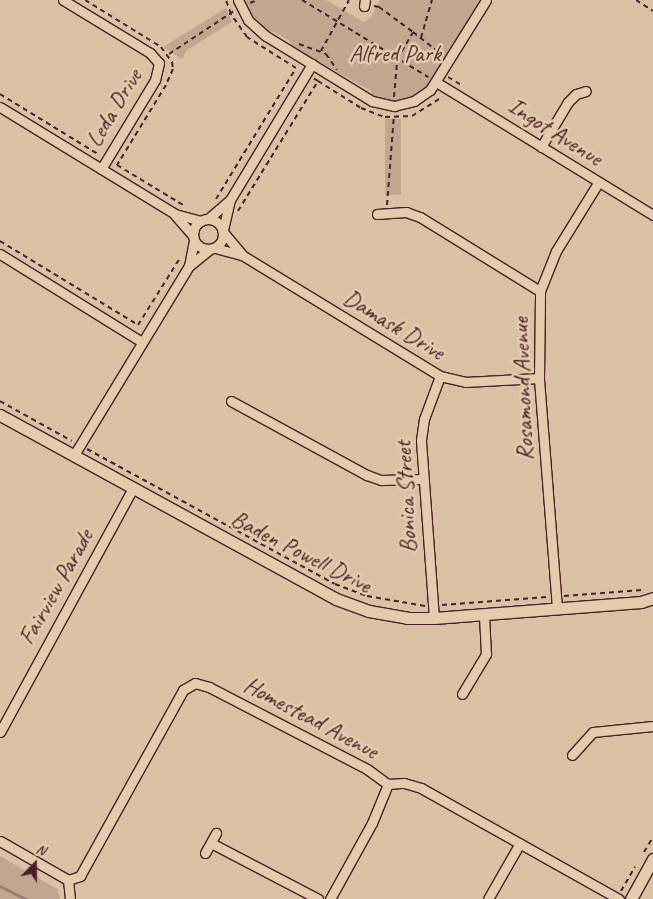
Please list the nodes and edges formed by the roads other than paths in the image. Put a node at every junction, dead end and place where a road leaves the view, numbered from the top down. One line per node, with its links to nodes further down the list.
1 (63, 0): 9 (street, Leda Drive)
2 (486, 0): 5 (street)
3 (239, 4): 4 (street)
4 (312, 64): 5 (street); 11 (street)
5 (436, 82): 8 (street, Ingot Avenue)
6 (586, 91): 8 (street)
7 (0, 107): 9 (street)
8 (541, 147): 10 (street, Ingot Avenue)
9 (101, 169): 12 (street)
10 (598, 183): 14 (street, Ingot Avenue); 22 (street, Rosamond Avenue)
11 (230, 200): 15 (street); 16 (street)
12 (175, 214): 15 (street); 17 (street)
13 (377, 214): 22 (street)
14 (653, 215)
15 (204, 220): 16 (street); 17 (street)
16 (223, 231): 18 (street); 20 (street, Damask Drive)
17 (194, 238): 18 (street); 21 (street)
18 (212, 249): 20 (street, Damask Drive); 21 (street)
19 (0, 254): 23 (street)
20 (242, 255): 24 (street, Damask Drive)
21 (189, 266): 23 (street)
22 (540, 291): 25 (street, Rosamond Avenue)
23 (142, 342): 28 (street)
24 (440, 376): 25 (street, Damask Drive); 29 (street, Bonica Street)
25 (539, 378): 32 (street, Rosamond Avenue)
26 (231, 400): 29 (street)
27 (0, 415): 28 (street, Baden Powell Drive)
28 (74, 456): 30 (street, Baden Powell Drive)
29 (422, 479): 35 (street, Bonica Street)
30 (133, 488): 35 (street, Baden Powell Drive); 39 (street, Fairview Parade)
31 (653, 598): 33 (street, Baden Powell Drive)
32 (557, 602): 33 (street, Baden Powell Drive); 36 (street, Baden Powell Drive)
33 (640, 602): 34 (street, Baden Powell Drive)
34 (653, 605)
35 (433, 612): 36 (street, Baden Powell Drive)
36 (484, 615): 37 (street)
37 (462, 694)
38 (653, 726): 40 (street)
39 (0, 732)
40 (572, 755)
41 (388, 784): 44 (street, Homestead Avenue); 48 (street, Homestead Avenue); 52 (street)
42 (216, 833): 45 (street)
43 (0, 841): 48 (street)
44 (520, 842): 49 (street, Homestead Avenue); 53 (street)
45 (211, 843): 46 (street); 51 (street)
46 (205, 852)
47 (653, 859): 54 (street)
48 (68, 880): 50 (street)
49 (618, 898)
50 (70, 899)
51 (318, 899)
52 (330, 899)
53 (488, 899)
54 (631, 899)

